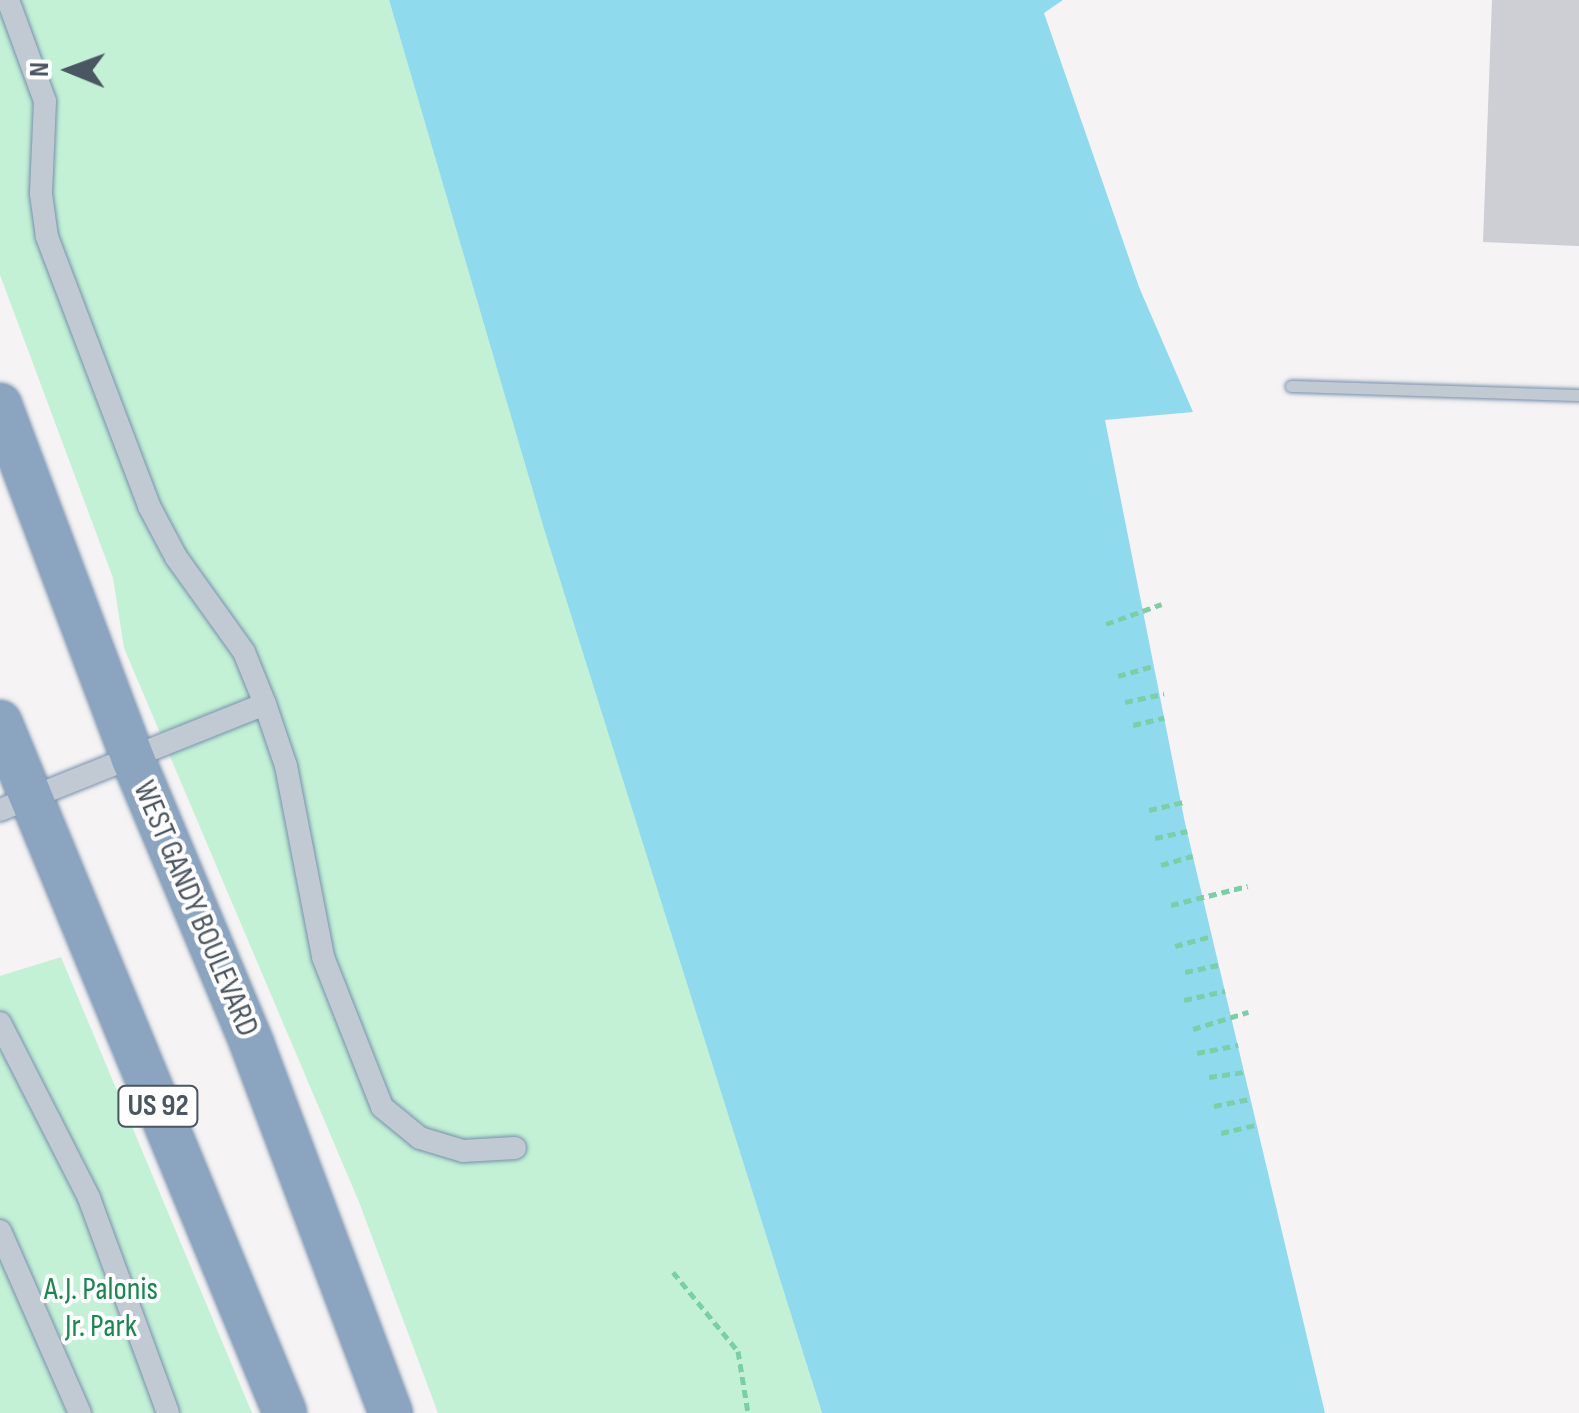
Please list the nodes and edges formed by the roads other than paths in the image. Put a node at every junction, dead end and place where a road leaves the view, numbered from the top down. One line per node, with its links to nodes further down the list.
1 (8, 0): 2 (street)
2 (8, 28): 6 (street)
3 (1291, 386): 4 (lane)
4 (1579, 395)
5 (0, 405): 8 (highway, WEST GANDY BOULEVARD)
6 (264, 704): 8 (street); 11 (street)
7 (0, 722): 9 (highway, US 92)
8 (132, 759): 9 (street); 16 (highway, WEST GANDY BOULEVARD)
9 (14, 805): 15 (highway, US 92)
10 (0, 1023): 14 (street)
11 (515, 1148)
12 (0, 1231): 13 (street)
13 (80, 1413)
14 (168, 1413)
15 (285, 1413)
16 (392, 1413)

